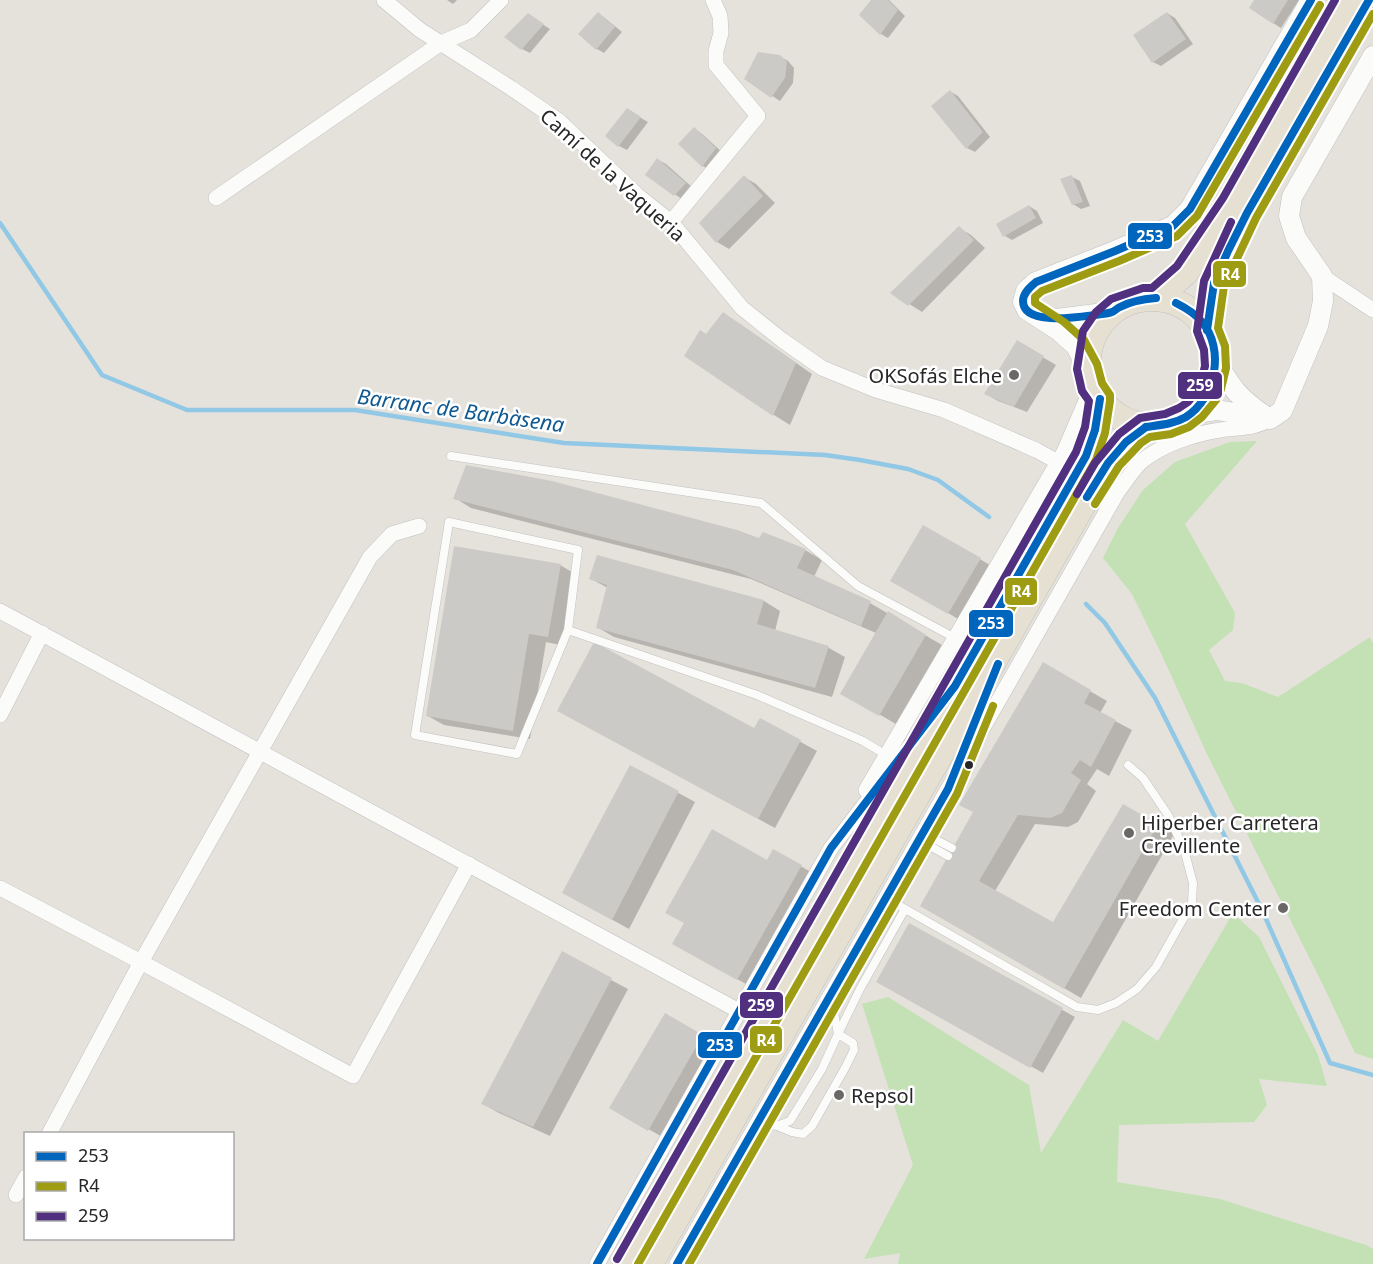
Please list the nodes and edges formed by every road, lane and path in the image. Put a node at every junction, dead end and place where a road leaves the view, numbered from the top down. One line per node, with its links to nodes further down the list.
1 (384, 0): 7 (street, Camí de la Vaqueria)
2 (501, 0): 7 (street)
3 (713, 0): 10 (street)
4 (1311, 0): 15 (street)
5 (1347, 0): 12 (highway)
6 (1369, 0): 16 (highway)
7 (441, 43): 9 (street); 10 (street, Camí de la Vaqueria)
8 (1373, 56): 11 (street)
9 (216, 198)
10 (671, 222): 23 (street, Camí de la Vaqueria)
11 (1322, 276): 13 (street); 20 (street)
12 (1156, 298): 14 (highway); 16 (highway)
13 (1373, 310)
14 (1112, 312): 15 (street); 18 (highway)
15 (1033, 315): 18 (street)
16 (1207, 330): 17 (highway)
17 (1216, 361): 19 (highway); 20 (street)
18 (1093, 385): 21 (highway); 23 (street); 30 (highway)
19 (1188, 415): 20 (street); 21 (highway)
20 (1270, 419): 35 (street)
21 (1146, 427): 26 (highway)
22 (451, 456): 29 (lane)
23 (1058, 462): 29 (street)
24 (420, 526): 32 (street)
25 (0, 611): 28 (street)
26 (1014, 625): 35 (street); 55 (highway)
27 (568, 630): 27 (lane); 33 (lane)
28 (42, 633): 31 (street); 32 (street)
29 (956, 638): 33 (street)
30 (955, 686): 37 (street); 54 (highway)
31 (0, 715)
32 (259, 751): 40 (street); 44 (street)
33 (886, 755): 37 (street)
34 (1128, 765): 43 (lane)
35 (948, 789): 36 (street)
36 (921, 837): 38 (lane); 39 (lane); 42 (street)
37 (831, 848): 46 (street)
38 (952, 848)
39 (948, 856)
40 (469, 864): 44 (street); 46 (street)
41 (0, 888): 44 (street)
42 (886, 898): 43 (lane); 45 (street)
43 (904, 909): 47 (lane)
44 (141, 962): 50 (street)
45 (831, 994): 47 (lane); 49 (street)
46 (739, 1011): 53 (street)
47 (838, 1034): 48 (lane); 48 (lane)
48 (775, 1125): 49 (lane)
49 (755, 1127): 56 (street)
50 (50, 1132)
51 (24, 1181): 52 (street)
52 (16, 1195)
53 (597, 1264)
54 (626, 1264)
55 (650, 1264)
56 (677, 1264)

